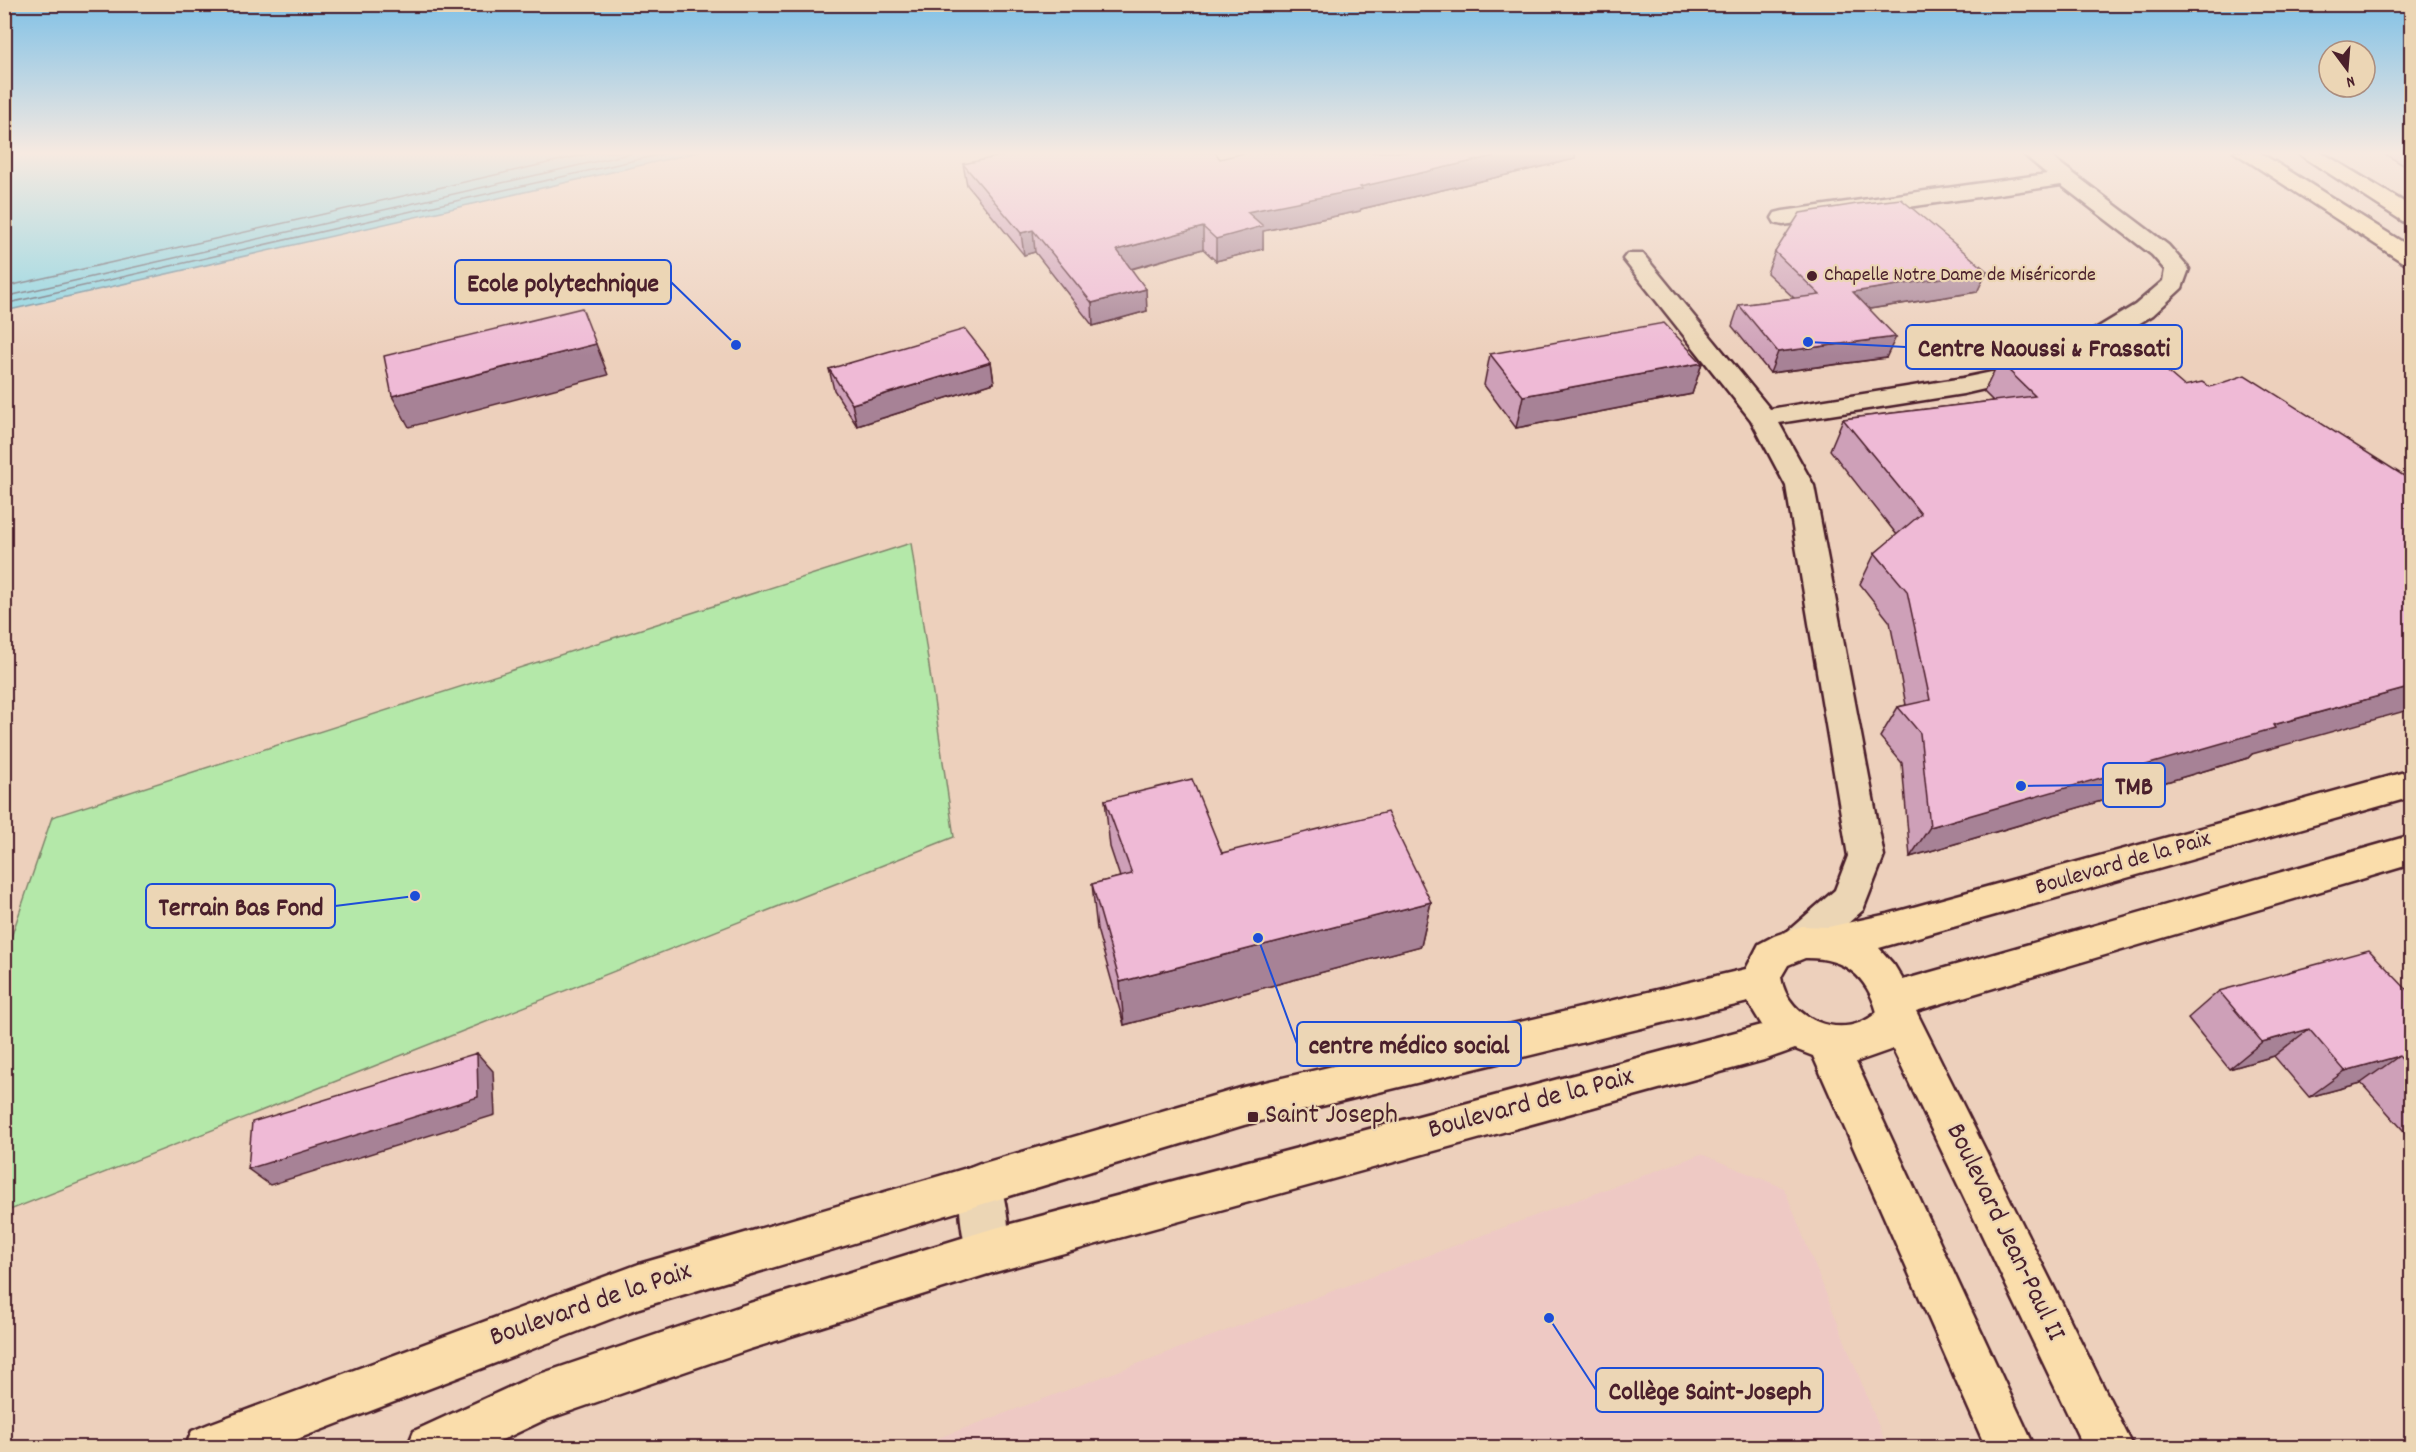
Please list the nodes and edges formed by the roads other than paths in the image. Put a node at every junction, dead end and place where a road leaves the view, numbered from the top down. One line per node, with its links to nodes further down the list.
1 (2120, 220): 5 (street)
2 (2351, 220): 3 (main road)
3 (2412, 258)
4 (1635, 259): 5 (street)
5 (1763, 418): 8 (street)
6 (2412, 783): 8 (main road, Boulevard de la Paix)
7 (2412, 849): 10 (main road)
8 (1817, 942): 9 (main road); 10 (main road)
9 (1761, 982): 11 (main road); 12 (main road, Boulevard de la Paix)
10 (1896, 1009): 11 (main road); 17 (main road, Boulevard Jean-Paul II)
11 (1811, 1038): 13 (main road, Boulevard de la Paix); 16 (main road)
12 (980, 1184): 13 (street); 14 (main road, Boulevard de la Paix)
13 (988, 1252): 15 (main road, Boulevard de la Paix)
14 (209, 1448)
15 (430, 1448)
16 (2012, 1448)
17 (2110, 1448)

